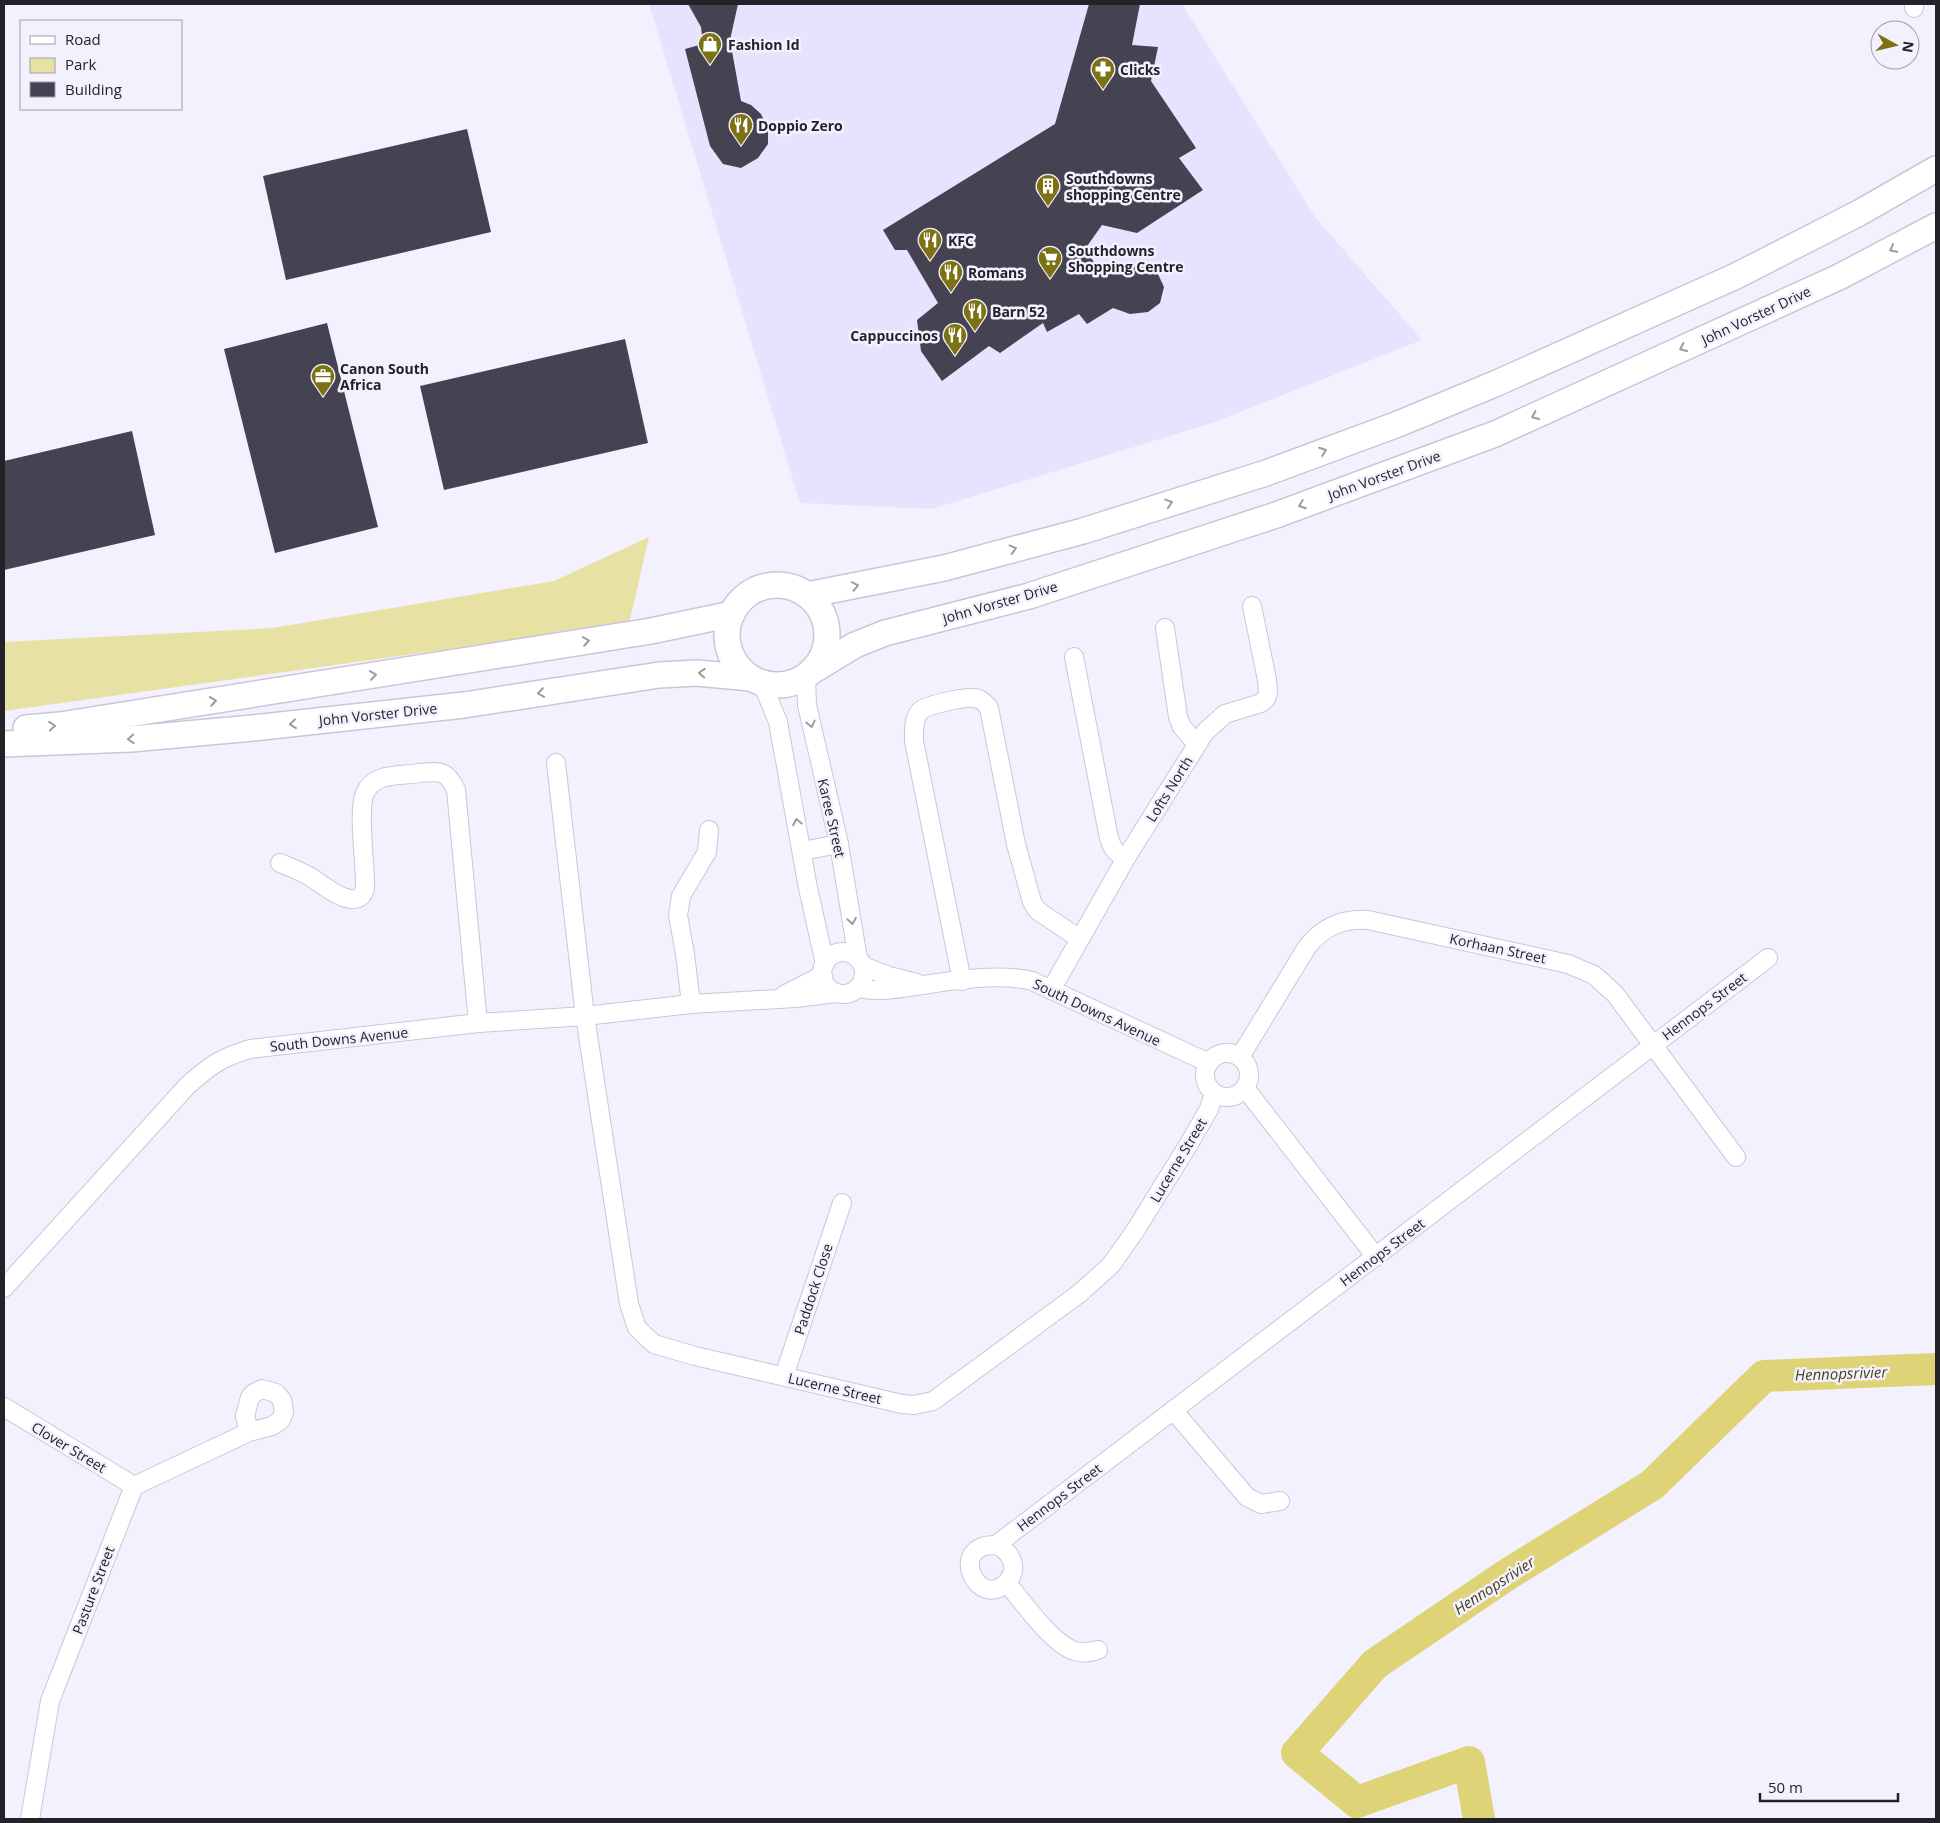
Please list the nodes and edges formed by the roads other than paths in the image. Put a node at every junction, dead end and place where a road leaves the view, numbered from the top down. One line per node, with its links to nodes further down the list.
1 (1936, 169): 3 (street, one-way to 1)
2 (1936, 226): 8 (street, John Vorster Drive, one-way to 8)
3 (807, 595): 5 (street); 8 (street)
4 (1252, 606): 12 (street, Lofts North)
5 (732, 614): 9 (street); 10 (street, one-way to 5)
6 (1165, 628): 12 (street)
7 (1074, 657): 17 (street)
8 (809, 674): 9 (street); 15 (street, Karee Street, one-way to 15)
9 (756, 681): 11 (street, John Vorster Drive, one-way to 11); 16 (street, one-way to 9)
10 (4, 730)
11 (4, 744)
12 (1196, 744): 17 (street, Lofts North)
13 (556, 763): 30 (street, Lucerne Street)
14 (709, 830): 29 (street)
15 (838, 844): 16 (street); 21 (street, Karee Street, one-way to 21)
16 (802, 851): 22 (street)
17 (1126, 858): 19 (street, Lofts North)
18 (280, 863): 31 (street)
19 (1080, 939): 23 (street); 26 (street, Lofts North)
20 (1768, 958): 32 (street, Hennops Street)
21 (861, 963): 22 (street); 24 (street, South Downs Avenue); 25 (street)
22 (824, 969): 27 (street); 28 (street, South Downs Avenue)
23 (962, 981): 24 (street, South Downs Avenue); 26 (street, South Downs Avenue)
24 (922, 985): 25 (street, South Downs Avenue)
25 (858, 988): 27 (street)
26 (1051, 990): 34 (street, South Downs Avenue)
27 (836, 993): 28 (street, South Downs Avenue)
28 (774, 999): 29 (street, South Downs Avenue)
29 (691, 1004): 30 (street, South Downs Avenue)
30 (585, 1016): 31 (street, South Downs Avenue); 41 (street, Lucerne Street)
31 (478, 1023): 40 (street, South Downs Avenue)
32 (1651, 1045): 33 (street, Korhaan Street); 37 (street, Korhaan Street); 39 (street, Hennops Street)
33 (1240, 1057): 34 (street); 35 (street)
34 (1209, 1063): 36 (street)
35 (1245, 1088): 36 (street); 39 (street)
36 (1214, 1092): 41 (street, Lucerne Street)
37 (1736, 1157)
38 (842, 1203): 41 (street, Paddock Close)
39 (1376, 1257): 43 (street, Hennops Street)
40 (4, 1288)
41 (784, 1376)
42 (4, 1407): 45 (street, Clover Street)
43 (1173, 1410): 46 (street); 47 (street, Hennops Street)
44 (249, 1432): 45 (street)
45 (134, 1486): 50 (street, Pasture Street)
46 (1280, 1501)
47 (996, 1545): 48 (street); 48 (street, Hennops Street)
48 (1007, 1583): 49 (street)
49 (1098, 1650)
50 (30, 1819)

